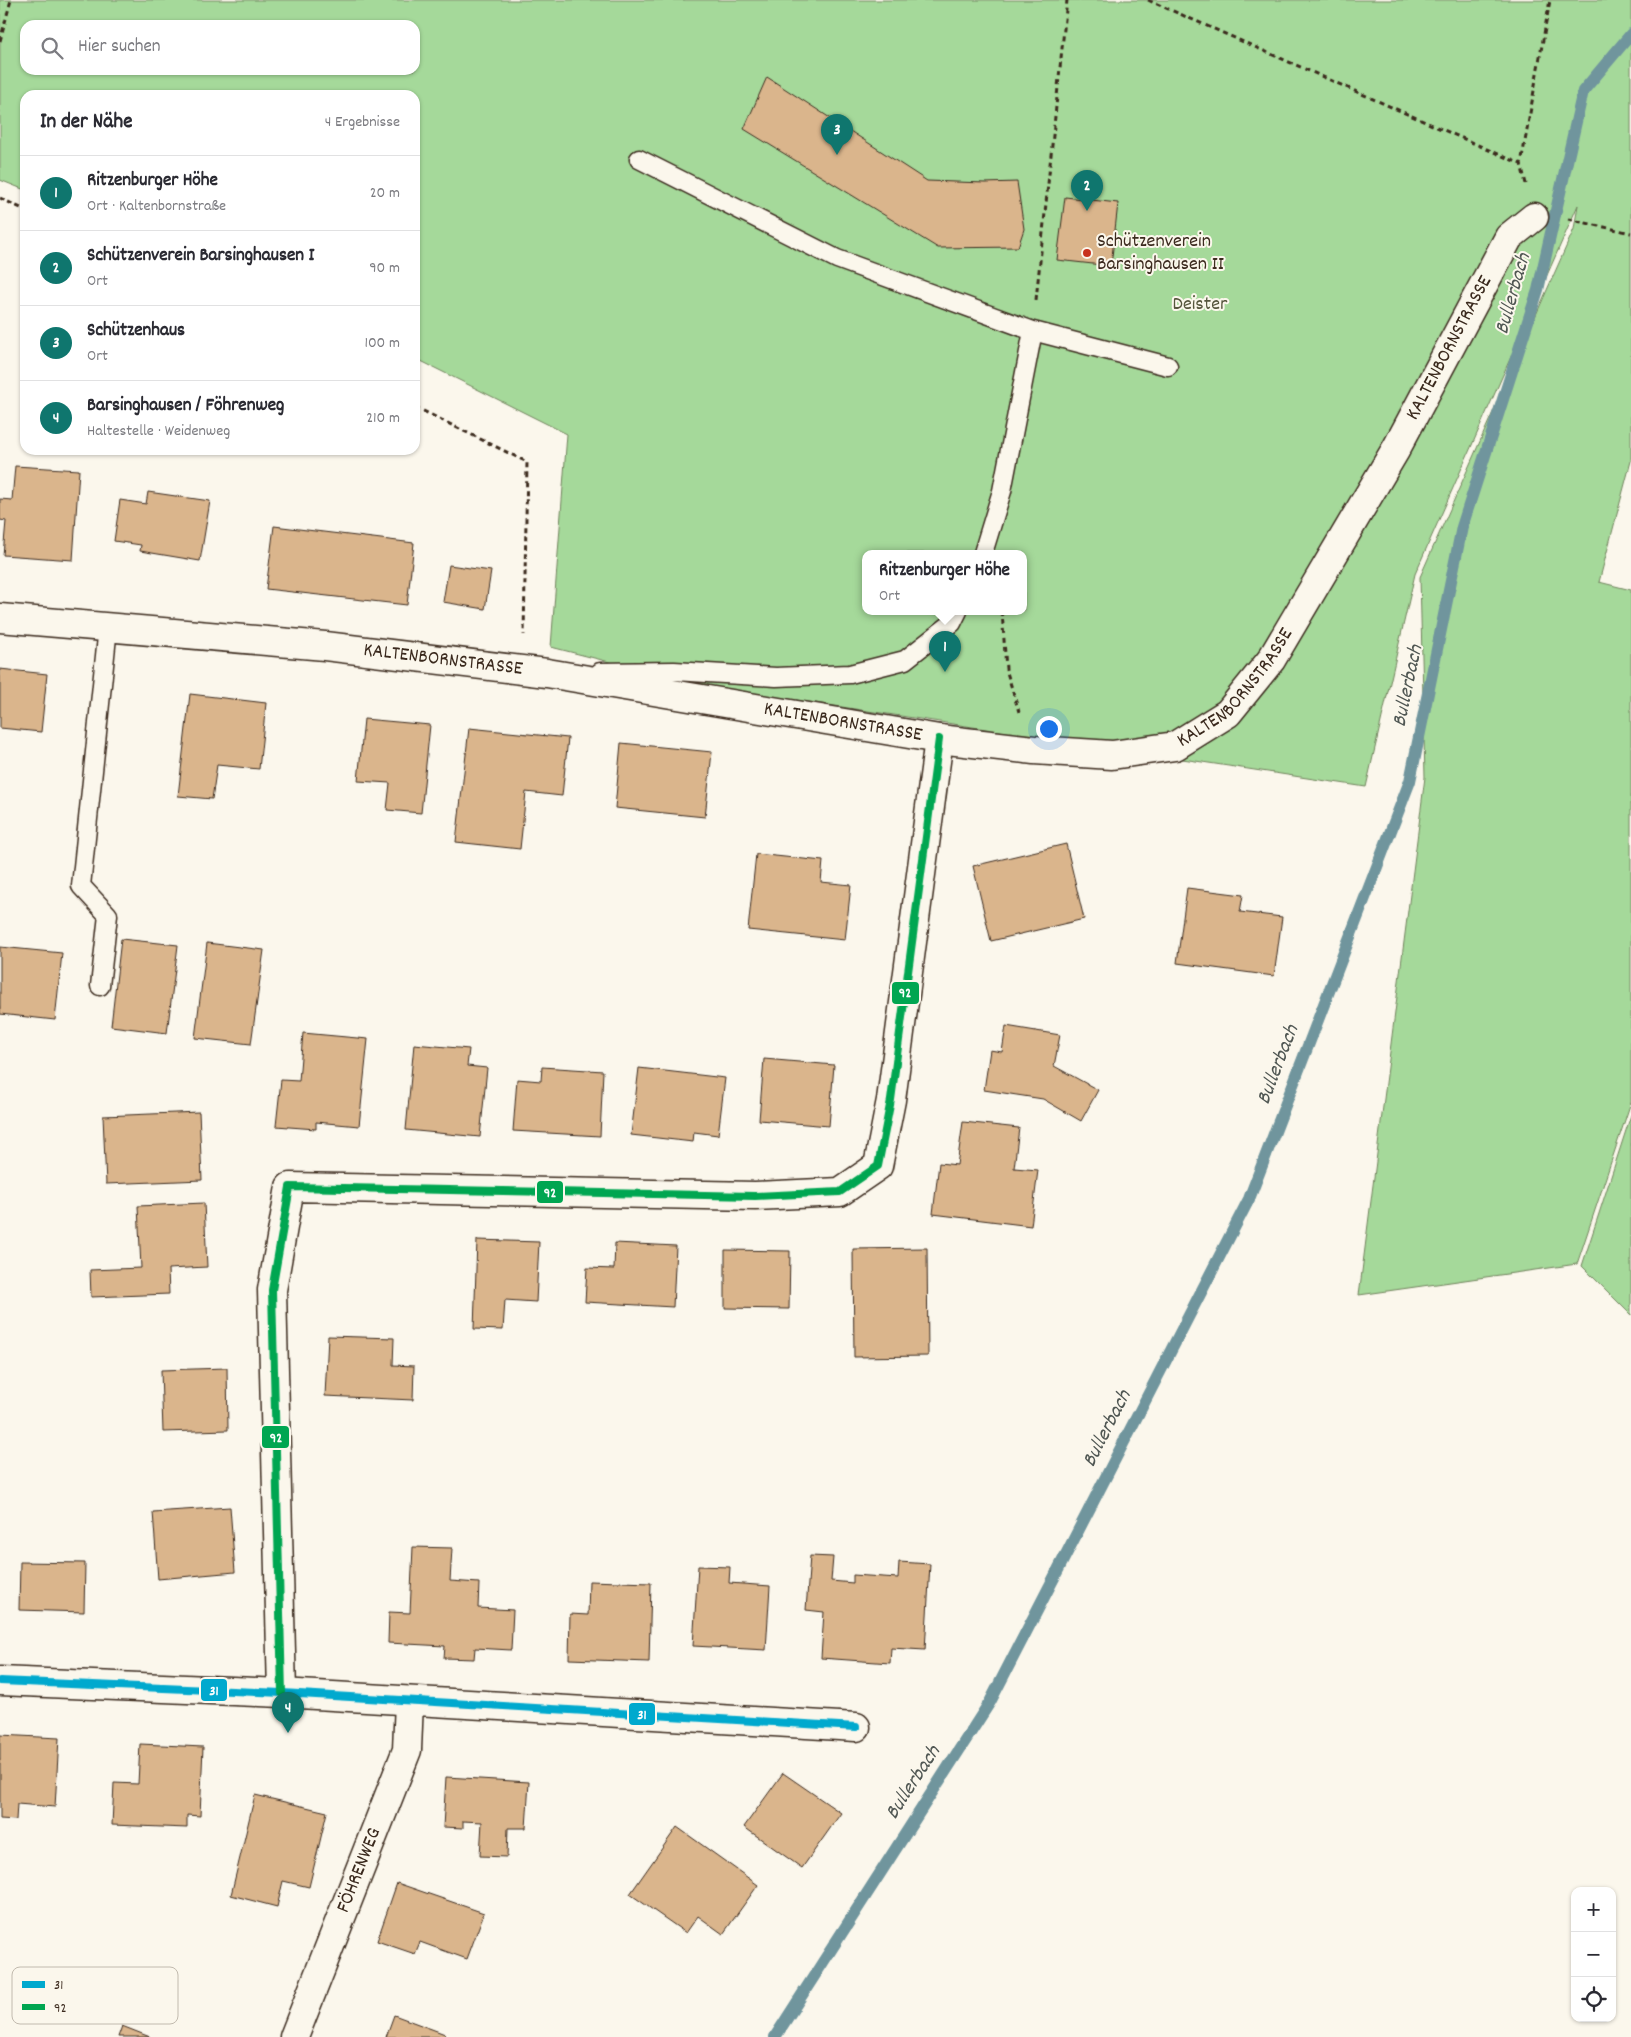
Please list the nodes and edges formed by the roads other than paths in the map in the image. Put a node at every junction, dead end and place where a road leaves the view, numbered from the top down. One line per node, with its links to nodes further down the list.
1 (639, 159): 3 (lane)
2 (1534, 217): 10 (street, KALTENBORNSTRASSE)
3 (1033, 331): 4 (lane); 5 (lane)
4 (1168, 366)
5 (984, 550)
6 (956, 615): 9 (lane)
7 (0, 618): 8 (street, KALTENBORNSTRASSE)
8 (108, 627): 9 (street, KALTENBORNSTRASSE); 11 (lane)
9 (535, 672): 10 (street, KALTENBORNSTRASSE)
10 (939, 739): 13 (street)
11 (100, 986)
12 (0, 1681): 13 (street)
13 (282, 1693): 14 (street)
14 (408, 1701): 15 (street); 16 (street, FÖHRENWEG)
15 (856, 1727)
16 (294, 2037)

